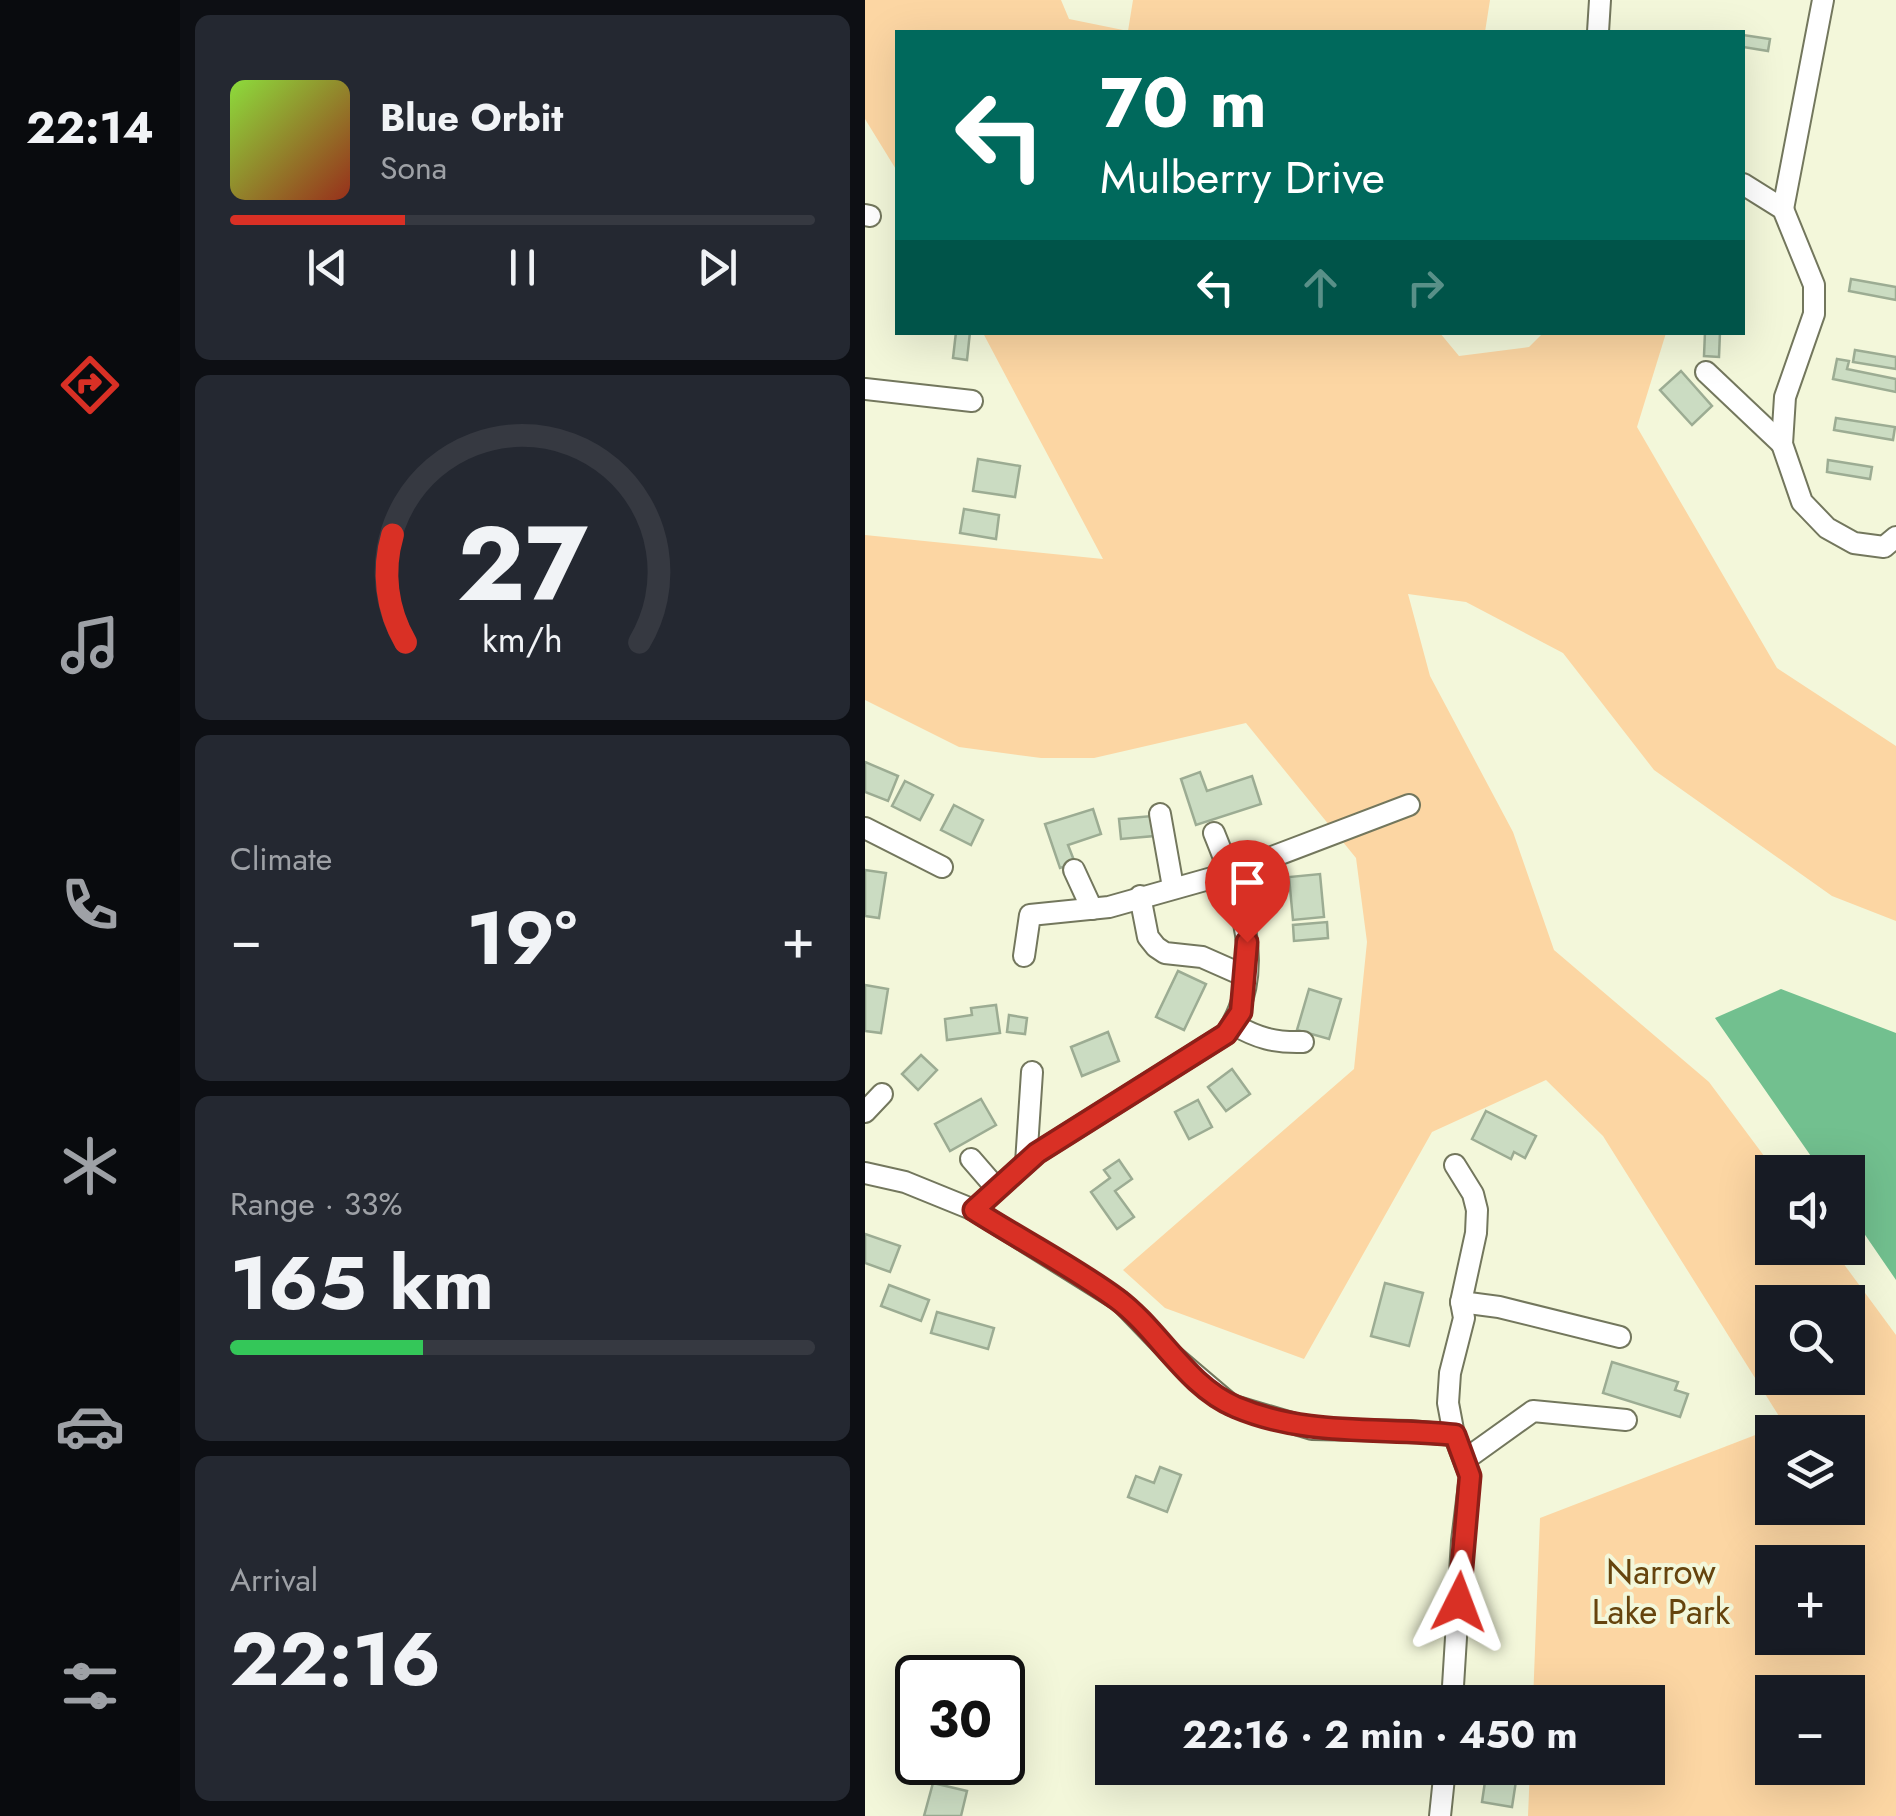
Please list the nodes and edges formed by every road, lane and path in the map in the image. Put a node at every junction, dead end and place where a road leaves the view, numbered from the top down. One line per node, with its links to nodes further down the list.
1 (1599, 0): 3 (street)
2 (1823, 0): 5 (street)
3 (1599, 30)
4 (1745, 185): 5 (street)
5 (1783, 209): 9 (street)
6 (1706, 372): 9 (street)
7 (865, 390): 8 (street)
8 (972, 401)
9 (1781, 444): 10 (street)
10 (1896, 536)
11 (1409, 806): 17 (street)
12 (1160, 814): 18 (street)
13 (865, 828): 15 (street)
14 (1213, 833): 17 (street)
15 (941, 867)
16 (1074, 870): 20 (street)
17 (1230, 873): 18 (street); 22 (street)
18 (1173, 887): 19 (street)
19 (1140, 896): 20 (street); 22 (street)
20 (1091, 909): 21 (street)
21 (1024, 956)
22 (1245, 976): 23 (street)
23 (1233, 1024): 24 (street); 29 (street)
24 (1303, 1042)
25 (1032, 1072): 29 (street)
26 (883, 1094): 27 (street)
27 (865, 1112)
28 (971, 1159): 32 (street)
29 (1026, 1163): 32 (street)
30 (1455, 1165): 34 (street)
31 (865, 1173): 33 (street)
32 (997, 1189): 33 (street)
33 (974, 1210): 37 (street)
34 (1461, 1302): 35 (street); 37 (street)
35 (1620, 1337)
36 (1627, 1420): 38 (street)
37 (1455, 1435): 38 (street)
38 (1465, 1458): 39 (street)
39 (1452, 1685)
40 (1443, 1785): 41 (street)
41 (1440, 1816)

